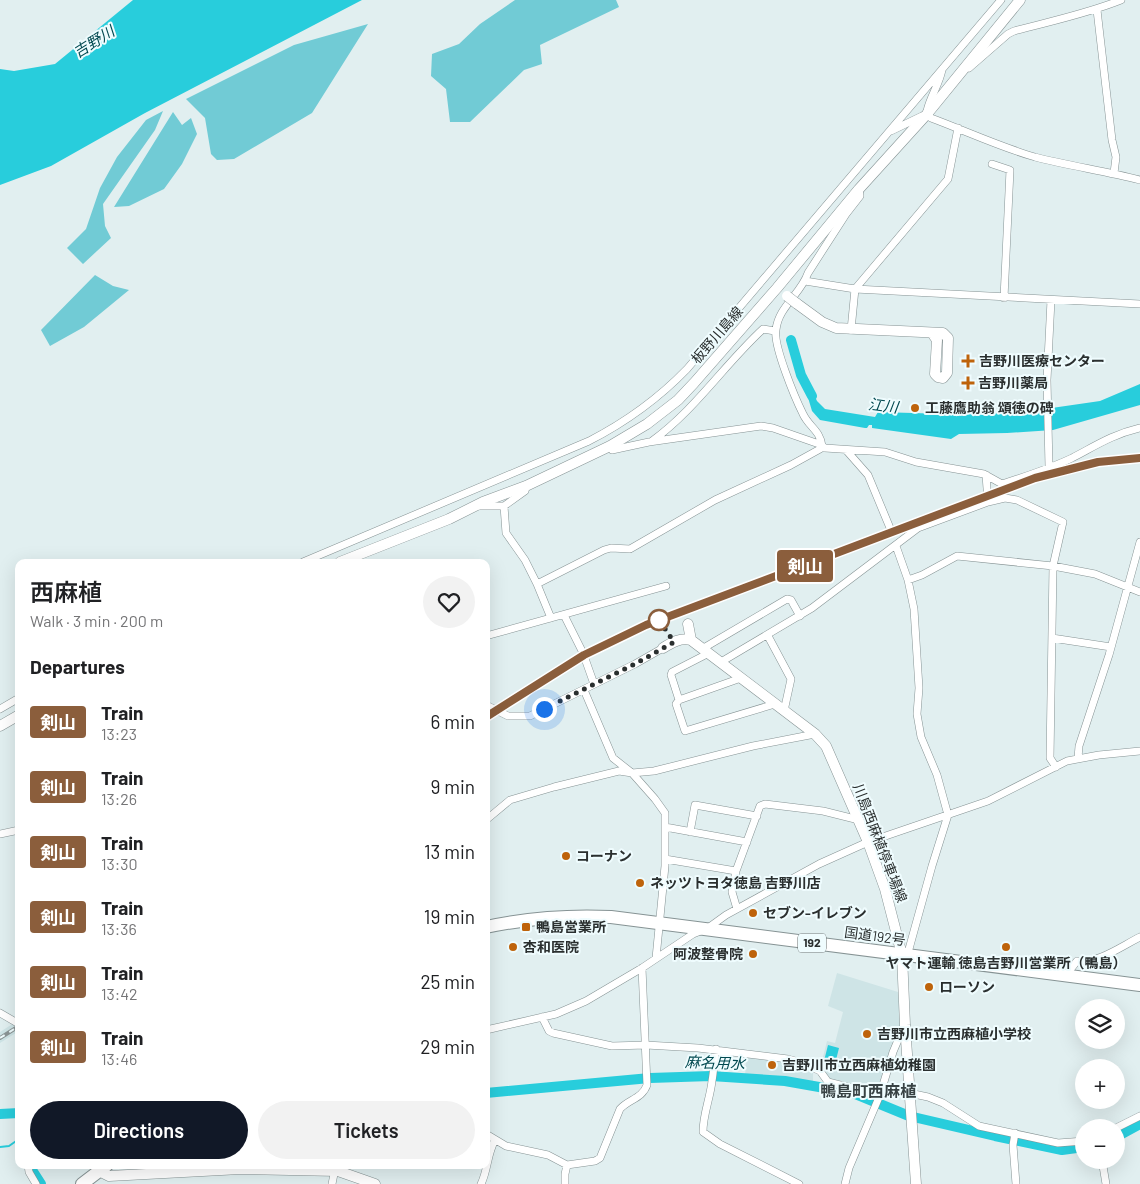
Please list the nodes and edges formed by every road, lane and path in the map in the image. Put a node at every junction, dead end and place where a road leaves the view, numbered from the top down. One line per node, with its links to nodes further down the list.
1 (1002, 0): 5 (street)
2 (1020, 0): 6 (main road, 板野川島線)
3 (1121, 0): 4 (street)
4 (1097, 10): 6 (street); 11 (street)
5 (942, 69): 7 (street); 9 (street)
6 (958, 75): 7 (main road, 板野川島線)
7 (927, 114): 8 (street); 9 (street); 13 (main road, 板野川島線)
8 (958, 128): 11 (street); 16 (street)
9 (889, 132): 39 (street)
10 (992, 164): 17 (street)
11 (1114, 173): 12 (street)
12 (1140, 180)
13 (860, 189): 14 (street); 15 (main road, 板野川島線)
14 (805, 281): 16 (street); 21 (street)
15 (777, 288): 20 (main road, bridge); 25 (main road, 板野川島線)
16 (855, 289): 17 (street); 20 (street)
17 (1004, 298): 18 (street)
18 (1050, 300): 19 (street); 28 (street)
19 (1140, 304)
20 (851, 330): 22 (main road)
21 (775, 331): 24 (street); 26 (street)
22 (932, 333)
23 (1140, 428): 28 (street)
24 (649, 442): 25 (street); 26 (street)
25 (610, 446): 31 (main road, 板野川島線)
26 (822, 446): 27 (street); 43 (street)
27 (846, 450): 29 (street); 36 (street)
28 (1049, 467): 30 (street)
29 (986, 475): 30 (street); 32 (street)
30 (1002, 484): 32 (street)
31 (526, 486): 34 (main road, 板野川島線); 35 (street)
32 (986, 490): 33 (street)
33 (988, 502): 38 (street); 41 (street)
34 (476, 506): 35 (street); 40 (main road, 板野川島線)
35 (504, 506): 43 (street)
36 (890, 528)
37 (1140, 542): 45 (street)
38 (896, 546): 42 (street); 48 (street)
39 (310, 559)
40 (348, 559)
41 (1053, 566): 42 (street); 45 (street); 53 (street)
42 (908, 580): 75 (street)
43 (537, 584): 49 (street)
44 (666, 586): 47 (street)
45 (1126, 588): 46 (street); 56 (street)
46 (1140, 592)
47 (564, 614): 49 (street); 60 (street)
48 (800, 616): 52 (street); 57 (street)
49 (551, 618): 51 (street)
50 (688, 624): 54 (main road)
51 (490, 635)
52 (768, 636): 58 (street); 67 (street)
53 (1052, 638): 56 (street); 73 (street)
54 (691, 640): 55 (main road); 57 (main road, 川島西麻植停車場線)
55 (663, 648): 60 (street)
56 (1110, 648): 72 (street)
57 (706, 651): 58 (main road, 川島西麻植停車場線); 63 (street)
58 (721, 662): 59 (main road, 川島西麻植停車場線)
59 (741, 678): 63 (street); 64 (main road, 川島西麻植停車場線)
60 (594, 684): 61 (street)
61 (584, 690): 65 (street); 74 (street)
62 (15, 700): 66 (street)
63 (679, 700): 64 (street)
64 (775, 704): 67 (main road, 川島西麻植停車場線)
65 (490, 708)
66 (0, 709)
67 (784, 711): 70 (main road, 川島西麻植停車場線)
68 (15, 718): 69 (main road)
69 (0, 726)
70 (815, 734): 74 (street); 78 (main road, 川島西麻植停車場線)
71 (1140, 751): 72 (street)
72 (1078, 758): 73 (street)
73 (1056, 767): 75 (street)
74 (632, 773): 77 (street); 79 (street)
75 (948, 815): 84 (street); 92 (street)
76 (757, 816): 78 (street); 81 (street); 83 (street)
77 (490, 817)
78 (859, 820): 84 (main road, 川島西麻植停車場線)
79 (665, 827): 81 (street); 85 (street)
80 (15, 831): 82 (street)
81 (690, 832): 83 (street)
82 (0, 834)
83 (747, 842): 86 (street)
84 (868, 842): 87 (street); 92 (main road, 川島西麻植停車場線)
85 (665, 859): 86 (street); 88 (street)
86 (736, 871): 87 (street)
87 (738, 909): 90 (street)
88 (658, 922): 89 (highway, 国道192号 / 192); 90 (highway, 国道192号 / 192); 93 (street)
89 (490, 926)
90 (708, 928): 92 (highway, 国道192号 / 192); 93 (street)
91 (1140, 938): 95 (street)
92 (902, 955): 95 (highway, 国道192号 / 192); 100 (main road, 川島西麻植停車場線)
93 (656, 958): 94 (street)
94 (642, 968): 98 (street); 102 (street)
95 (1066, 975): 96 (highway, 国道192号 / 192)
96 (1138, 985)
97 (0, 1013): 99 (street)
98 (542, 1017): 101 (street); 102 (street)
99 (15, 1022)
100 (905, 1025): 104 (main road, 川島西麻植停車場線); 105 (street)
101 (490, 1029)
102 (646, 1045): 103 (street); 113 (street)
103 (716, 1050): 105 (street); 128 (street)
104 (909, 1093): 108 (street); 130 (main road, 川島西麻植停車場線)
105 (880, 1096): 129 (street)
106 (1140, 1118): 107 (street)
107 (1125, 1124)
108 (1016, 1134): 111 (street); 131 (street)
109 (490, 1137): 110 (street)
110 (495, 1140): 112 (street); 113 (street)
111 (1075, 1142)
112 (490, 1153)
113 (567, 1165): 127 (street)
114 (29, 1169): 122 (street)
115 (102, 1169): 123 (highway)
116 (104, 1169): 117 (main road)
117 (240, 1169)
118 (338, 1169): 124 (street)
119 (341, 1169): 125 (main road)
120 (487, 1169): 126 (street)
121 (1104, 1169): 132 (street)
122 (36, 1184)
123 (82, 1184)
124 (332, 1184)
125 (375, 1184)
126 (481, 1184)
127 (565, 1184)
128 (799, 1184)
129 (845, 1184)
130 (916, 1184)
131 (1016, 1184)
132 (1106, 1184)

